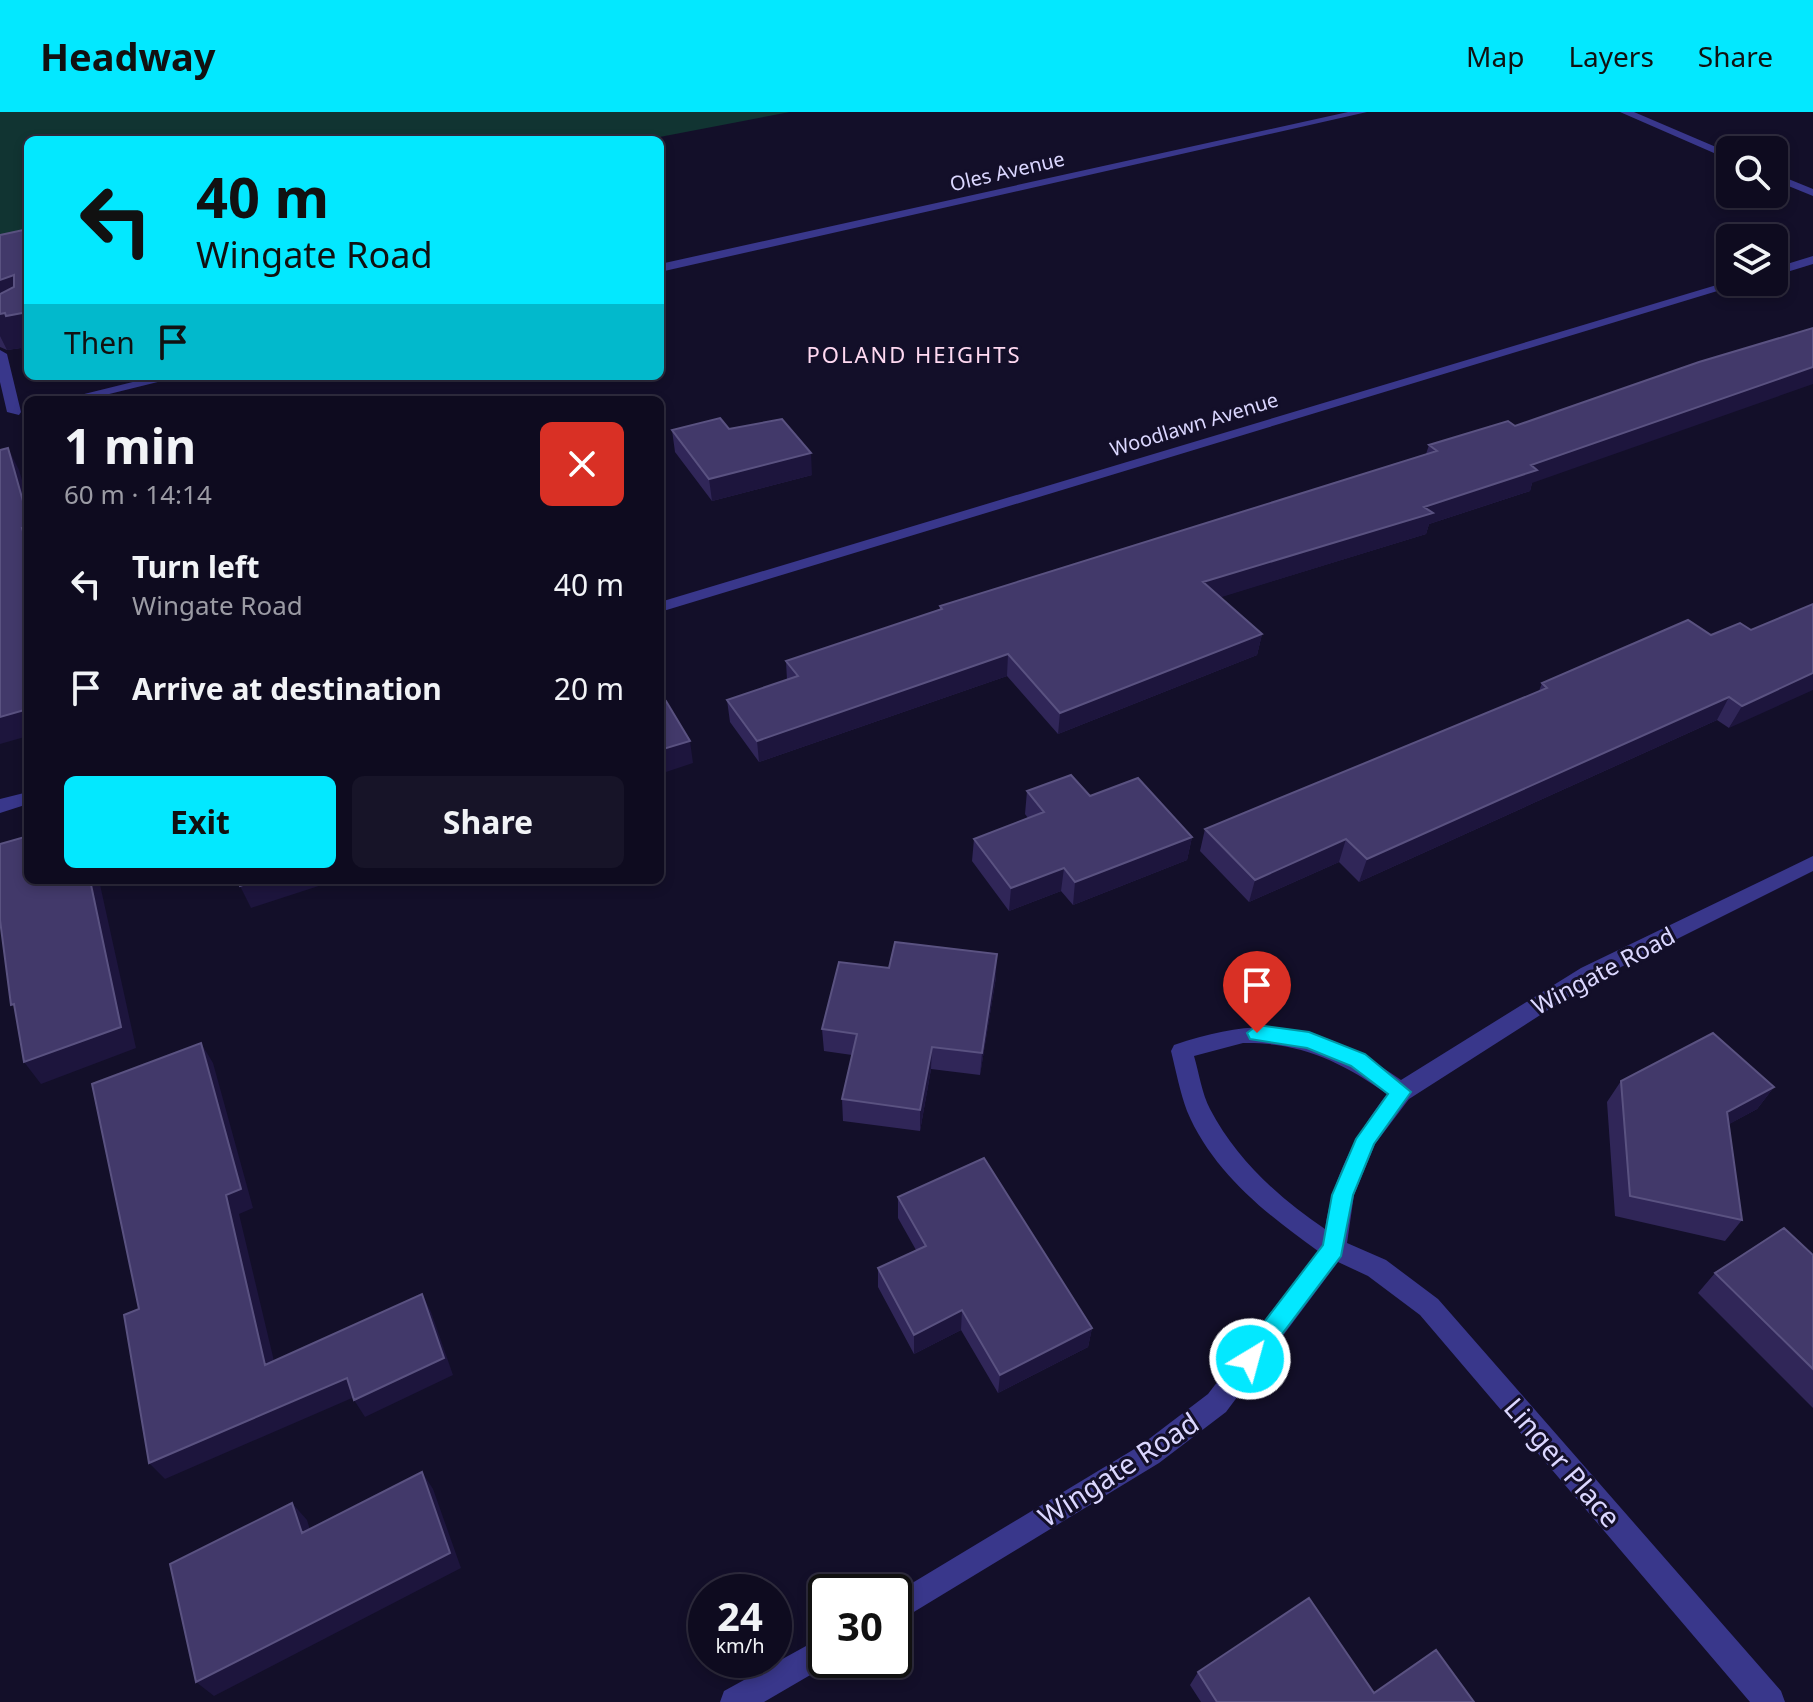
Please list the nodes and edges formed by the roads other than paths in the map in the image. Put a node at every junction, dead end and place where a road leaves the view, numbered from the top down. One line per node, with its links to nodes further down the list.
1 (1362, 112): 7 (street, Oles Avenue)
2 (1625, 112): 3 (street)
3 (1716, 151)
4 (1788, 182): 5 (street)
5 (1813, 193)
6 (1813, 260): 8 (street)
7 (664, 267)
8 (1788, 268)
9 (1716, 290): 14 (street, Woodlawn Avenue)
10 (0, 354): 13 (street)
11 (157, 380): 12 (street)
12 (85, 396)
13 (14, 412)
14 (664, 606)
15 (24, 799): 16 (street)
16 (0, 806)
17 (1813, 863): 18 (street, Wingate Road)
18 (1401, 1092): 19 (street, Wingate Road); 19 (street)
19 (1334, 1249): 20 (street, Wingate Road); 23 (street, Linger Place)
20 (912, 1599)
21 (808, 1660): 22 (street)
22 (735, 1702)
23 (1770, 1702)

